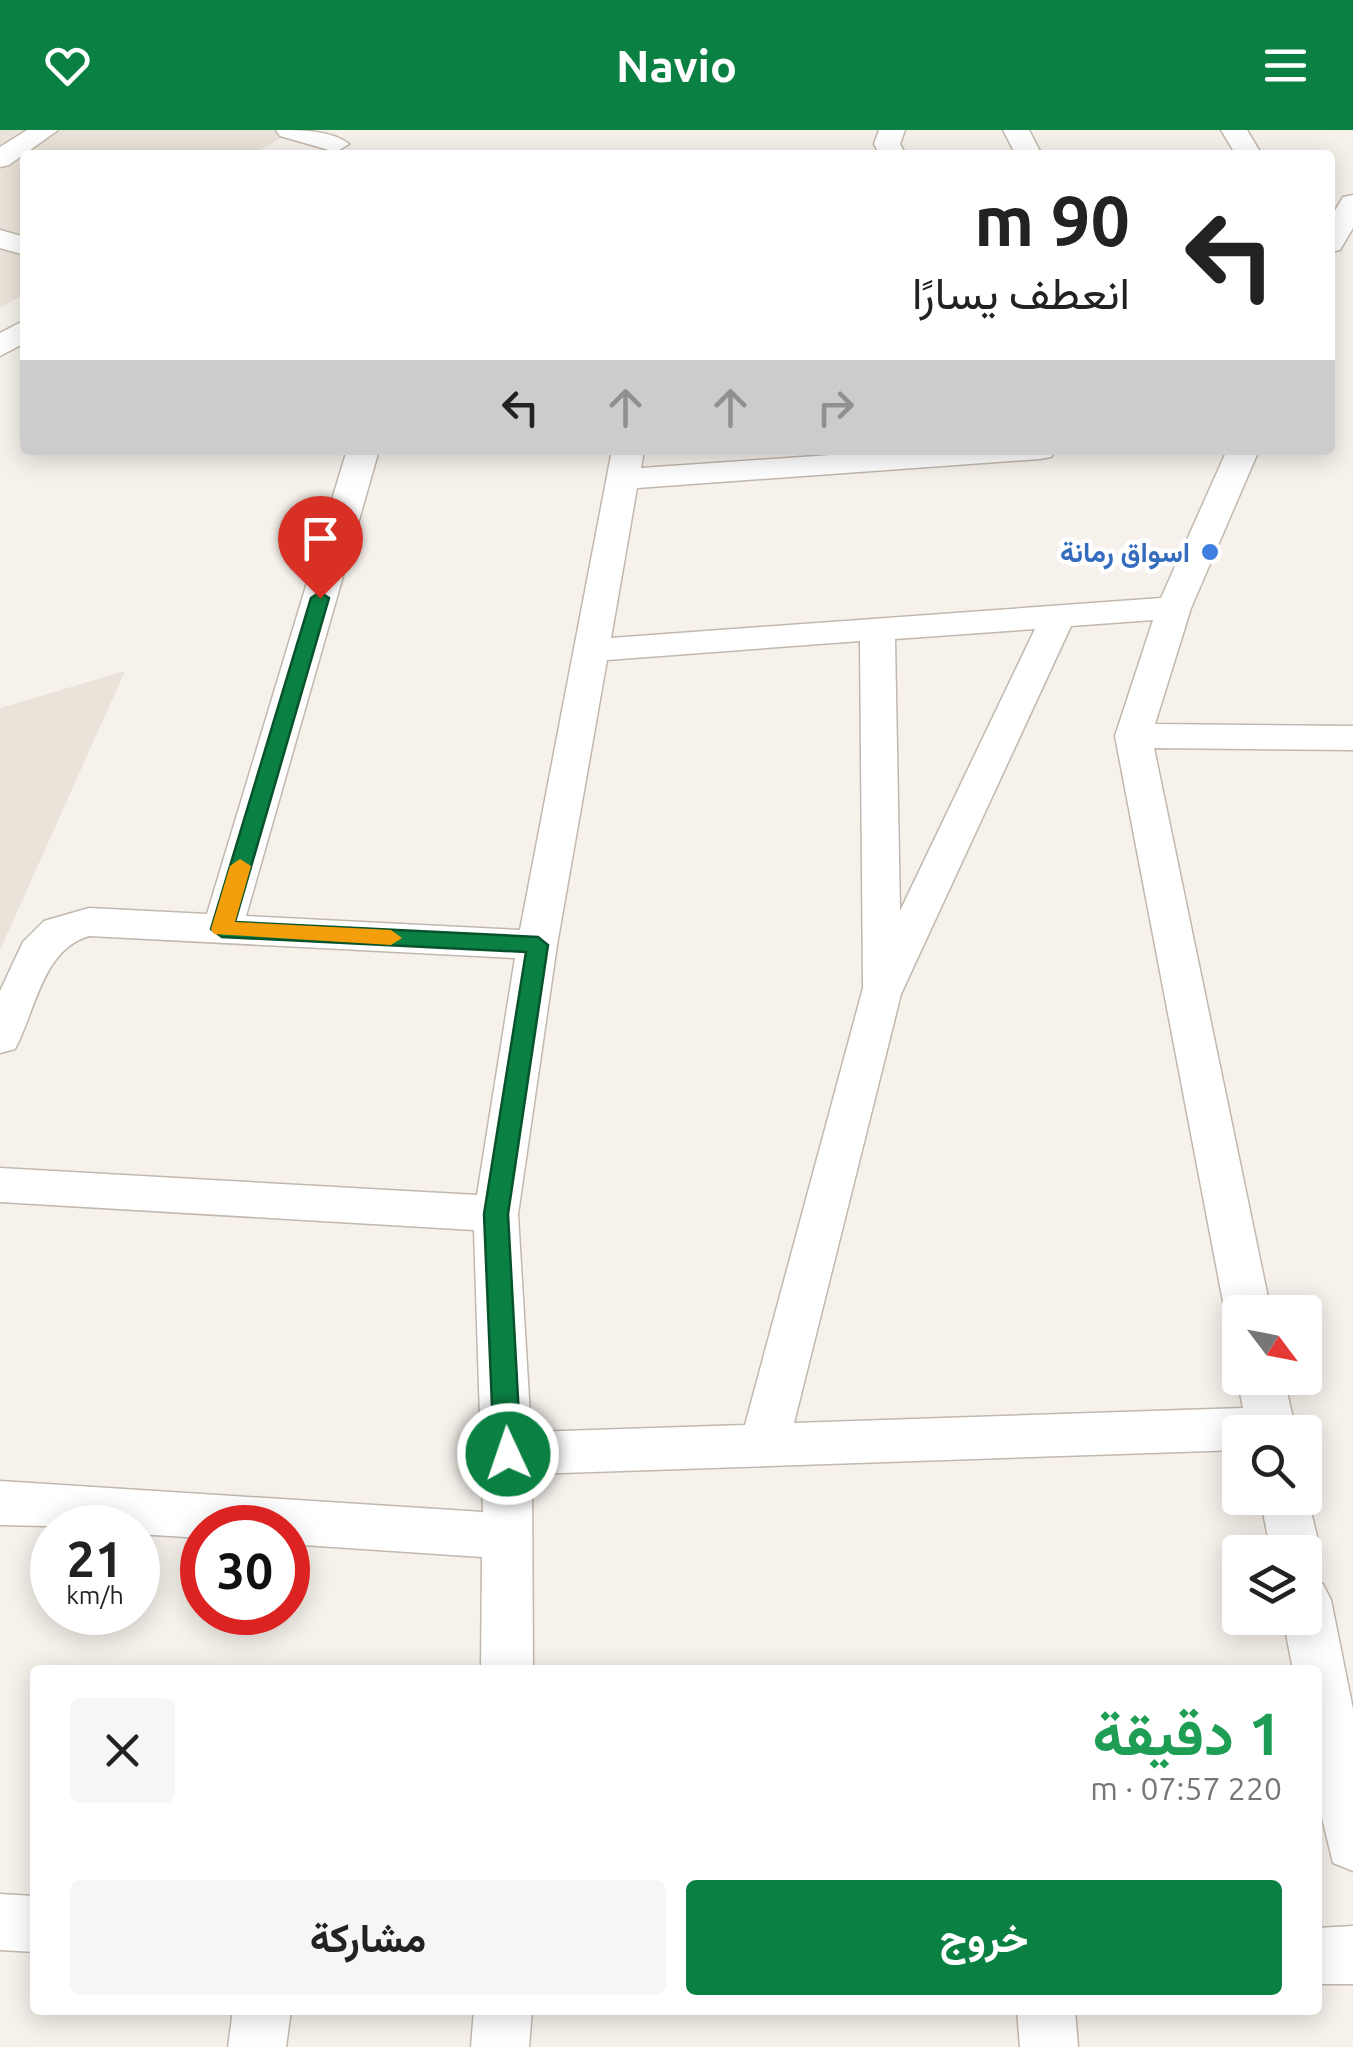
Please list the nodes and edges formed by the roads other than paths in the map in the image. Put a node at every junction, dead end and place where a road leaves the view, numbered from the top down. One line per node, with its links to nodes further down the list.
1 (45, 130): 4 (street)
2 (289, 130): 3 (street)
3 (338, 143)
4 (11, 152)
5 (1353, 203): 6 (street)
6 (1335, 237)
7 (362, 455): 17 (street)
8 (902, 455): 10 (street)
9 (1241, 455): 11 (street)
10 (625, 465): 14 (street)
11 (1174, 608): 12 (street); 15 (street)
12 (1058, 616): 13 (street); 19 (street)
13 (876, 629): 14 (street); 19 (street)
14 (590, 650): 18 (street)
15 (1133, 736): 16 (street); 23 (street)
16 (1353, 738)
17 (222, 929): 18 (street); 20 (street)
18 (538, 945): 22 (street)
19 (881, 994): 25 (street)
20 (0, 1038)
21 (0, 1185): 22 (street)
22 (496, 1214): 26 (street)
23 (1245, 1295)
24 (1222, 1431): 25 (street)
25 (764, 1445): 26 (street)
26 (508, 1454): 28 (street)
27 (0, 1504): 28 (street)
28 (508, 1536): 30 (street)
29 (1312, 1635): 31 (street)
30 (506, 1665)
31 (1318, 1665)
32 (1322, 1686): 33 (street)
33 (1353, 1844)
34 (0, 1922): 35 (street)
35 (30, 1924)
36 (1353, 1955): 37 (street)
37 (1322, 1956)
38 (261, 2015): 41 (street)
39 (503, 2015): 42 (street)
40 (1046, 2015): 43 (street)
41 (257, 2047)
42 (500, 2047)
43 (1049, 2047)

